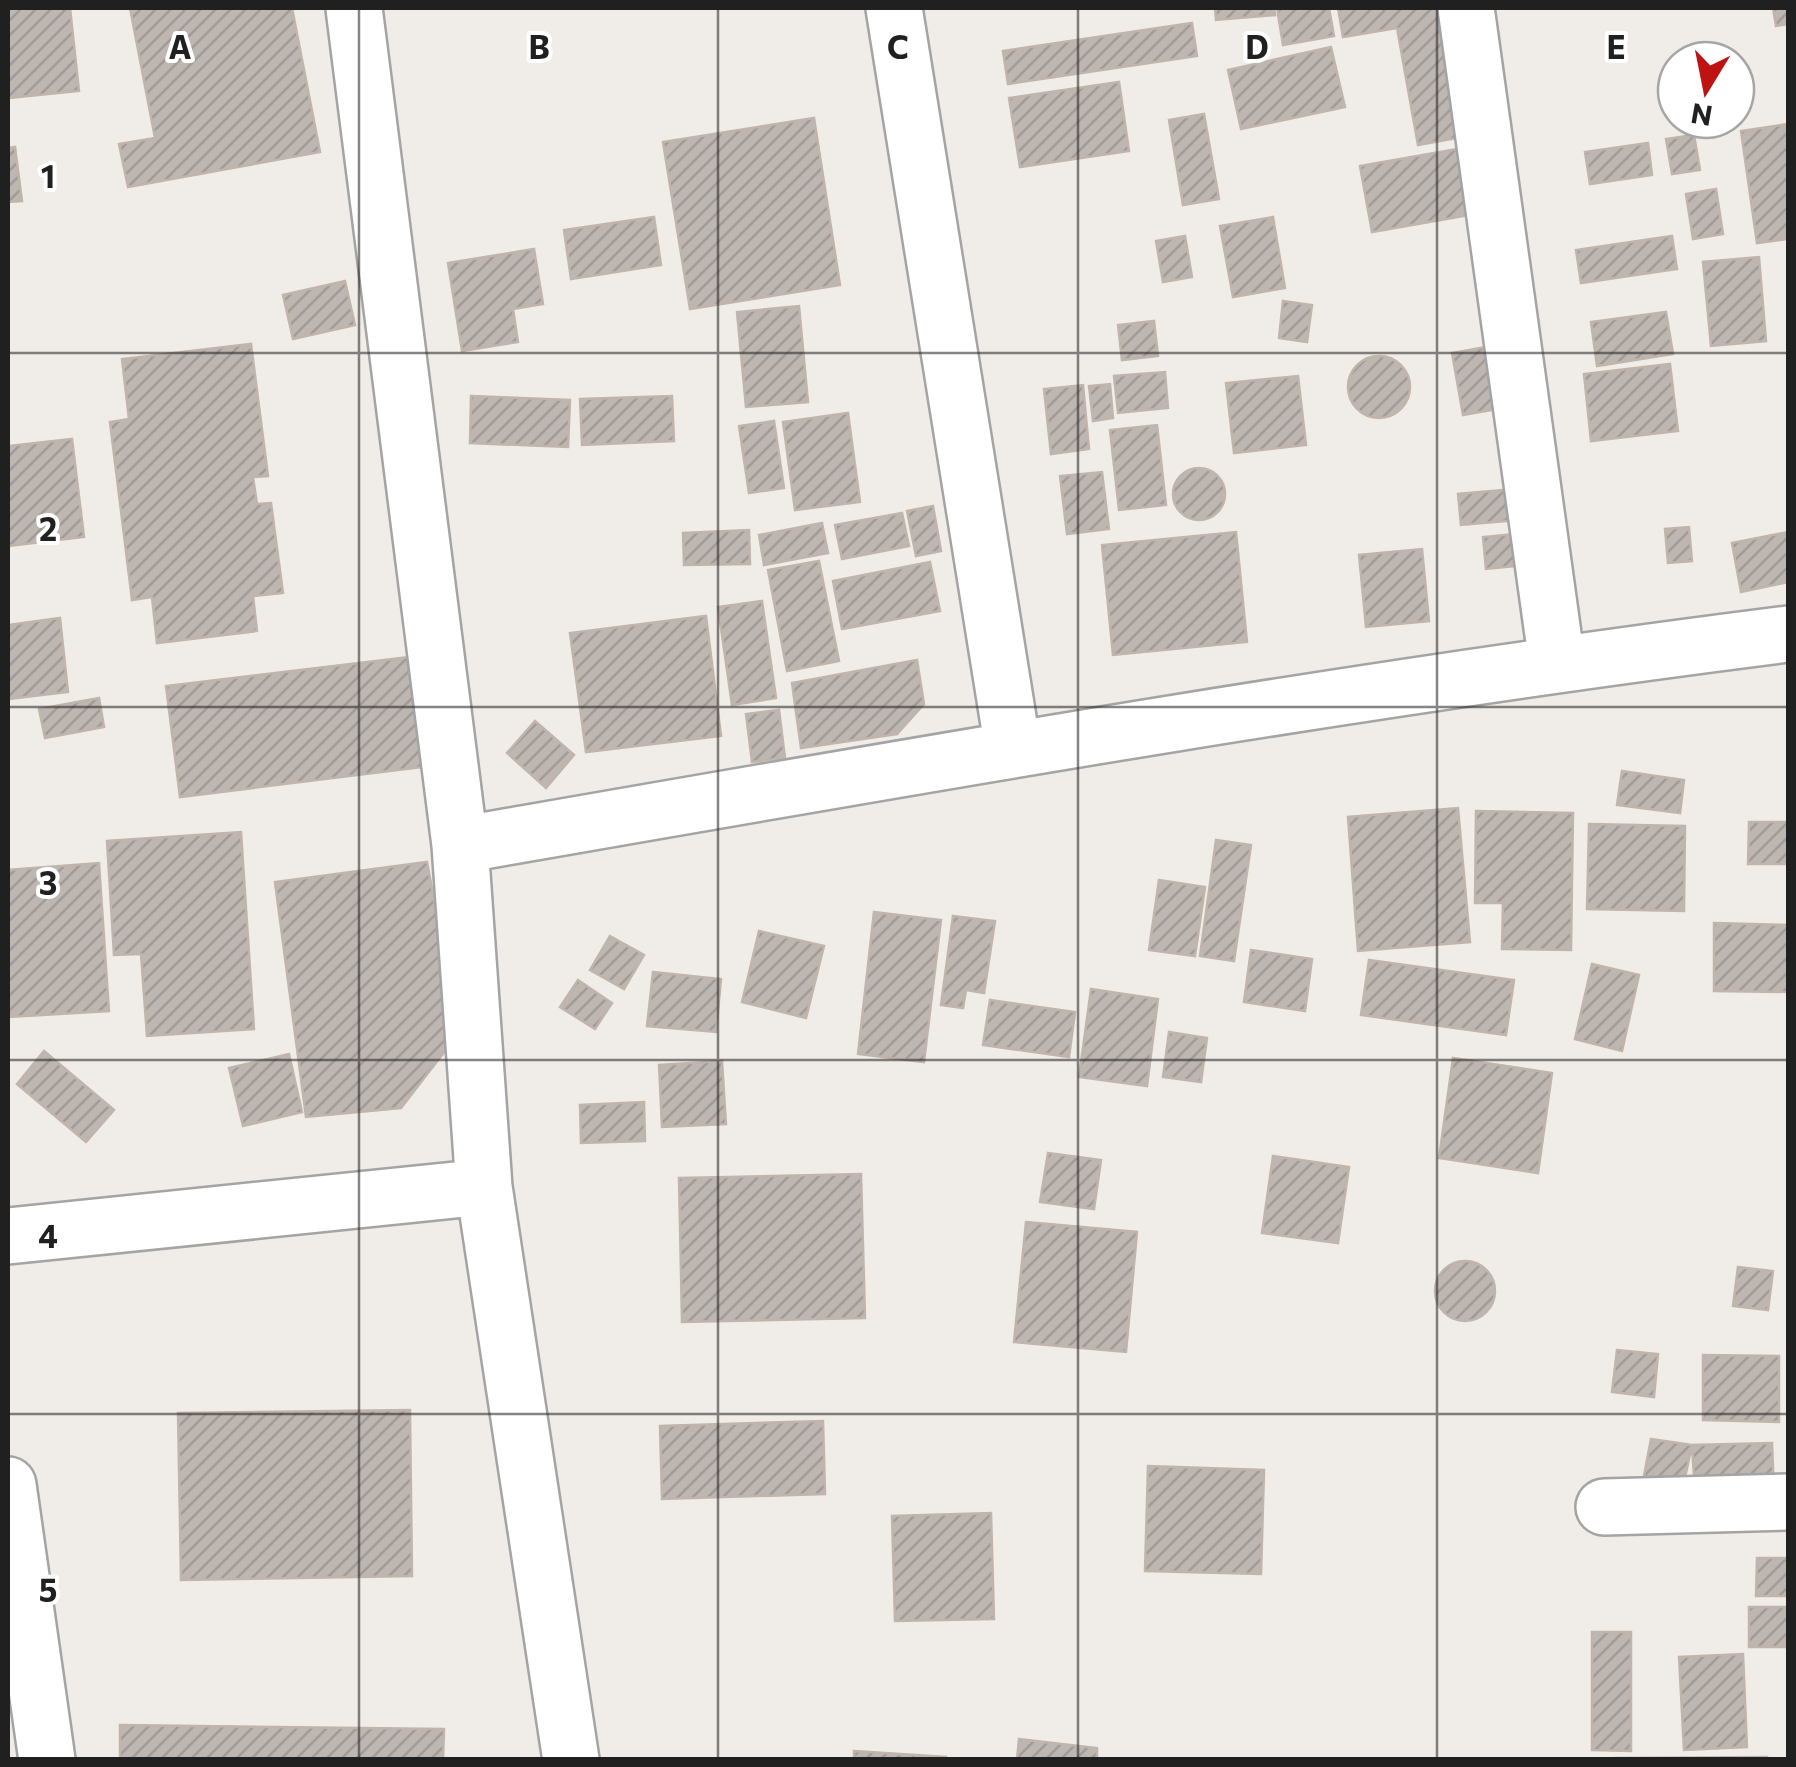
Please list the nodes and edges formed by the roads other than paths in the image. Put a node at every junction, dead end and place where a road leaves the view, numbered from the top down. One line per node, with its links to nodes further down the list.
1 (354, 8): 7 (street)
2 (894, 8): 6 (street)
3 (1466, 8): 5 (street)
4 (1788, 634): 5 (street)
5 (1557, 663): 6 (street)
6 (1013, 749): 7 (street)
7 (460, 845): 8 (street)
8 (484, 1188): 9 (street); 14 (street)
9 (8, 1236)
10 (8, 1485): 13 (street)
11 (1788, 1502): 12 (street)
12 (1604, 1507)
13 (48, 1760)
14 (570, 1760)

